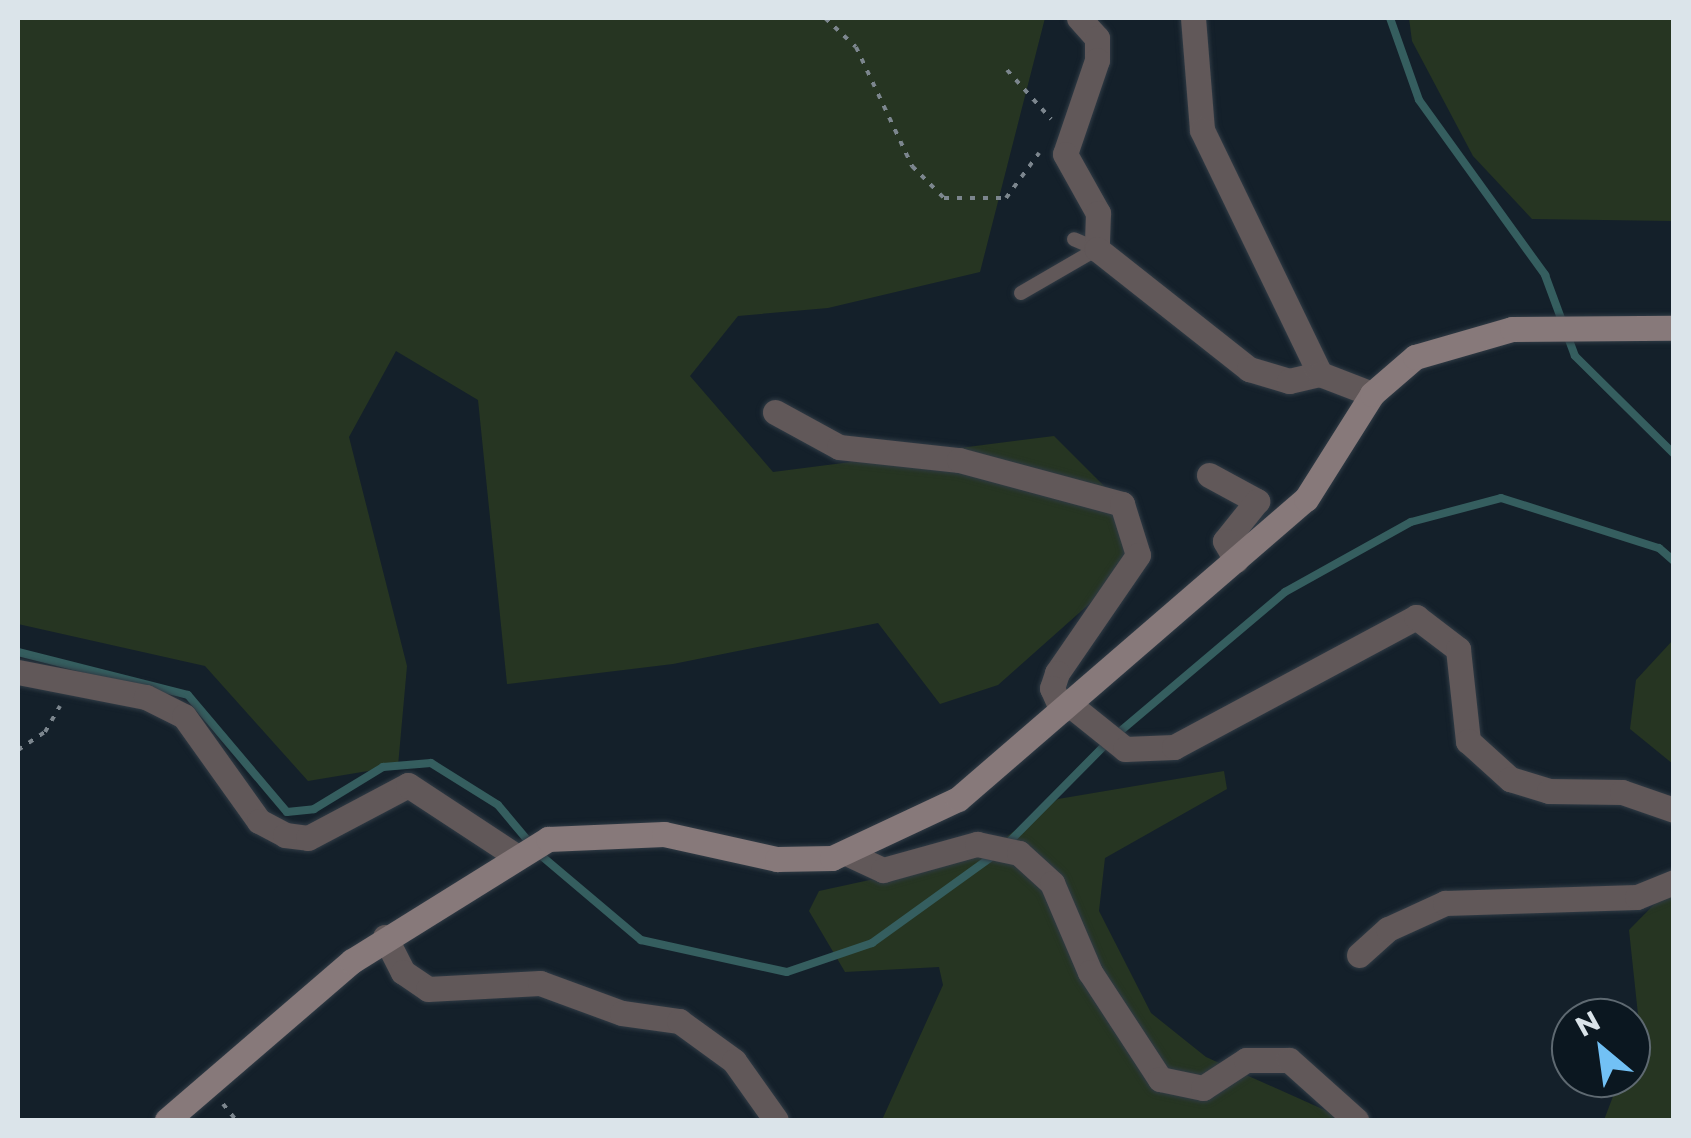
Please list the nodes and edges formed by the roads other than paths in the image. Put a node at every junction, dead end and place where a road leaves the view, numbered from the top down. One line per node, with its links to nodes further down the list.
1 (1079, 18): 3 (street)
2 (1192, 18): 7 (street)
3 (1096, 28): 4 (street)
4 (1085, 244): 5 (lane); 7 (street)
5 (1020, 293)
6 (1674, 328): 8 (street)
7 (1320, 374): 8 (street)
8 (1372, 394): 11 (street)
9 (775, 412): 13 (street)
10 (1209, 475): 11 (street)
11 (1236, 560): 13 (street)
12 (18, 672): 15 (street)
13 (1066, 708): 14 (street); 16 (street)
14 (1674, 810)
15 (531, 848): 16 (street); 18 (street)
16 (846, 853): 22 (street)
17 (1674, 882): 19 (street)
18 (385, 937): 20 (street); 21 (street)
19 (1359, 955)
20 (166, 1120)
21 (776, 1120)
22 (1356, 1120)

